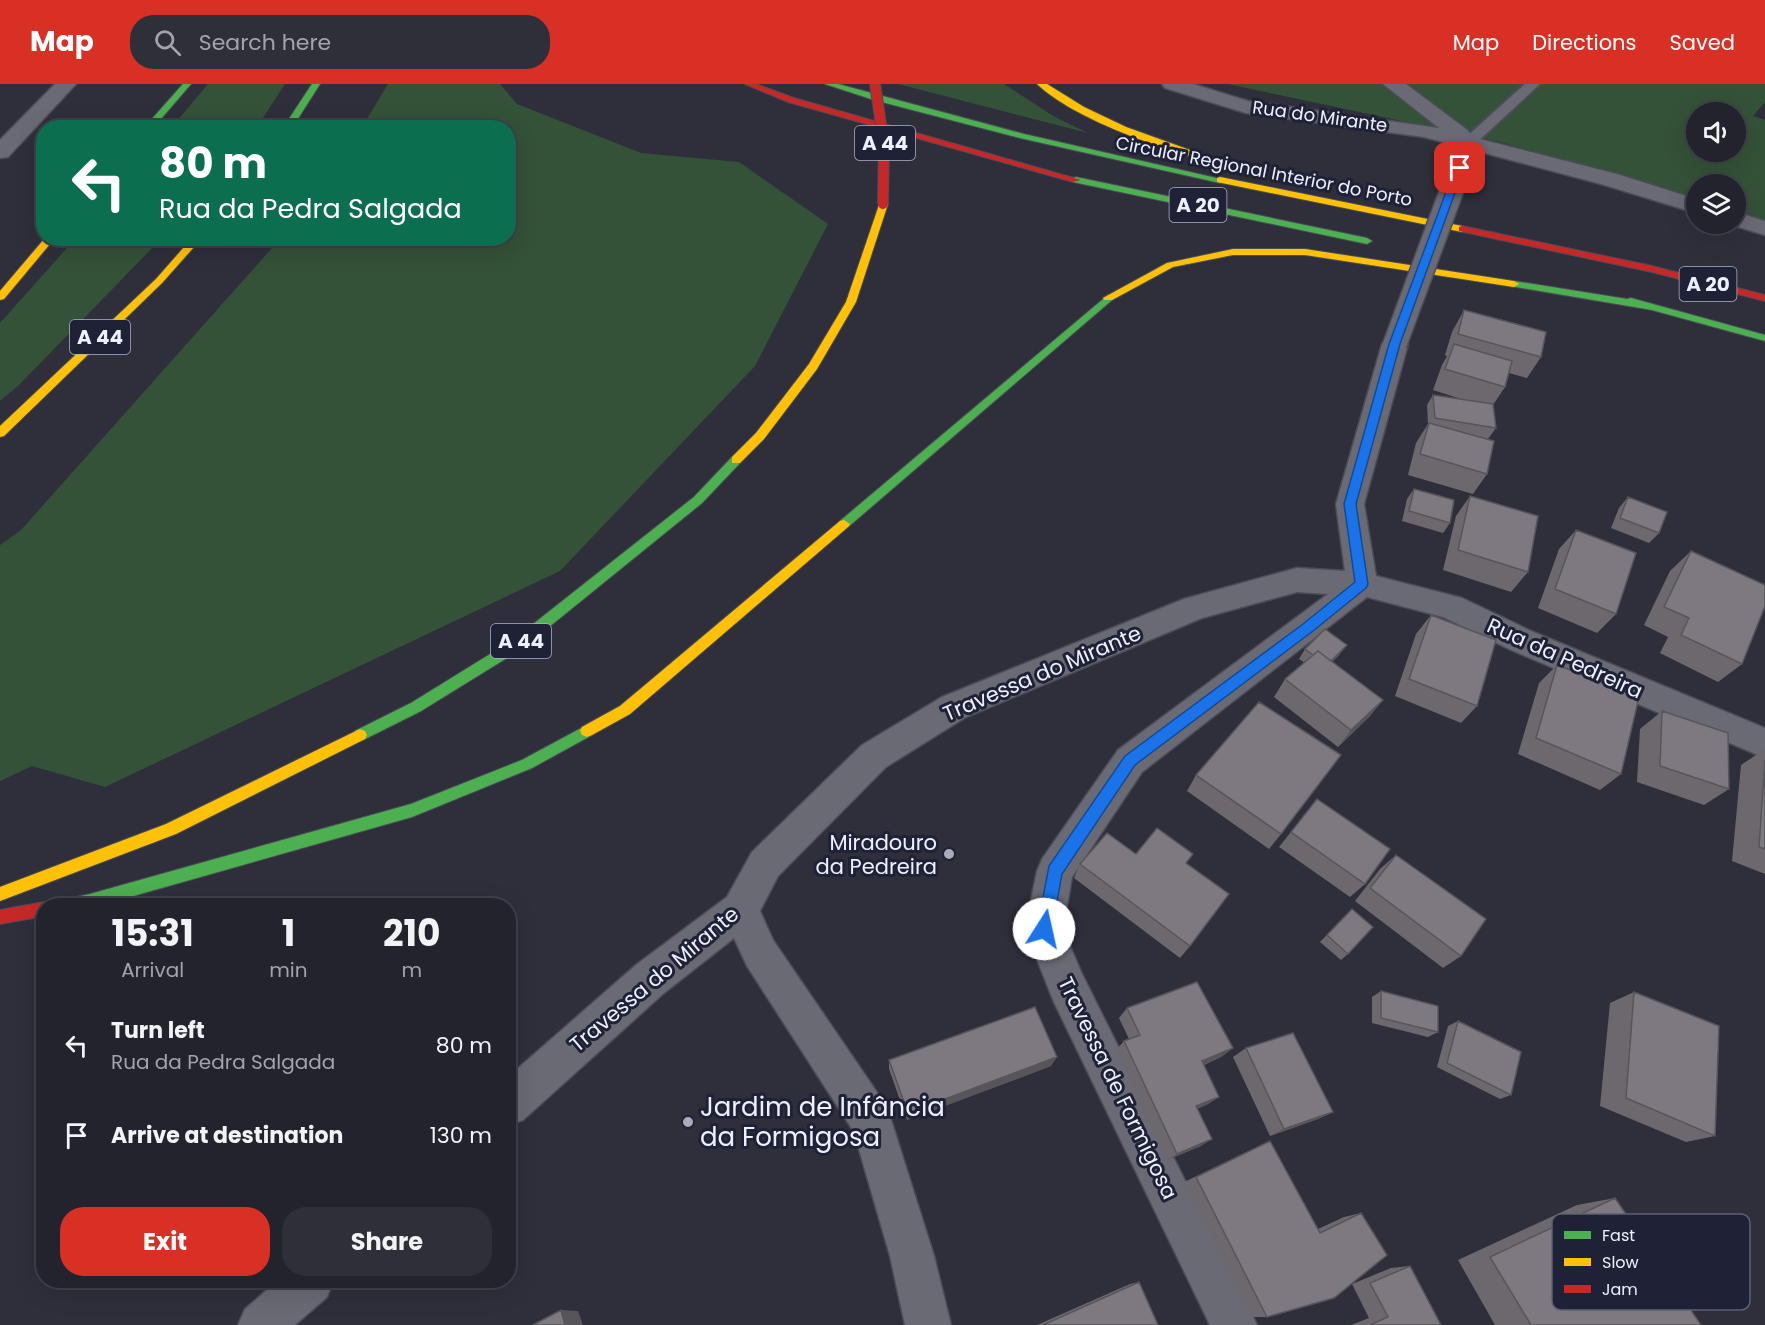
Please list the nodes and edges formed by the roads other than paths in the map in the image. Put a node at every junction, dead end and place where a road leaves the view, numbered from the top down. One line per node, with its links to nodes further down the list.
1 (187, 84): 11 (highway)
2 (316, 84): 12 (highway)
3 (749, 84): 22 (highway, A 20)
4 (829, 84): 28 (highway, Circular Regional Interior do Porto / A 20)
5 (874, 84): 36 (highway, A 44, bridge)
6 (1041, 84): 15 (highway)
7 (1172, 84): 13 (street, Rua do Mirante)
8 (1394, 84): 13 (street)
9 (1533, 84): 13 (lane)
10 (56, 86): 14 (street)
11 (155, 120)
12 (292, 120)
13 (1470, 141): 16 (street, Rua do Mirante); 34 (street, bridge)
14 (0, 152)
15 (1226, 163)
16 (1686, 203)
17 (1434, 207): 18 (highway)
18 (1458, 212)
19 (1746, 222): 20 (street)
20 (1765, 228)
21 (1539, 231): 28 (highway)
22 (1376, 243)
23 (44, 246): 29 (highway)
24 (191, 246): 33 (highway, A 44)
25 (1411, 250): 26 (highway)
26 (1446, 258)
27 (1480, 265): 31 (highway, A 20)
28 (1652, 269): 30 (highway, Circular Regional Interior do Porto / A 20)
29 (0, 297)
30 (1765, 298)
31 (1653, 307): 32 (highway, A 20); 37 (highway)
32 (1765, 338)
33 (0, 433)
34 (1362, 584): 35 (street, Rua da Pedreira); 39 (street, Travessa do Mirante); 45 (street, Travessa de Formigosa)
35 (1765, 743)
36 (0, 894)
37 (101, 898)
38 (36, 910): 40 (highway)
39 (740, 910): 41 (street, Travessa do Mirante); 44 (street)
40 (0, 917)
41 (516, 1098)
42 (303, 1288): 43 (street)
43 (261, 1325)
44 (928, 1325)
45 (1234, 1325)

